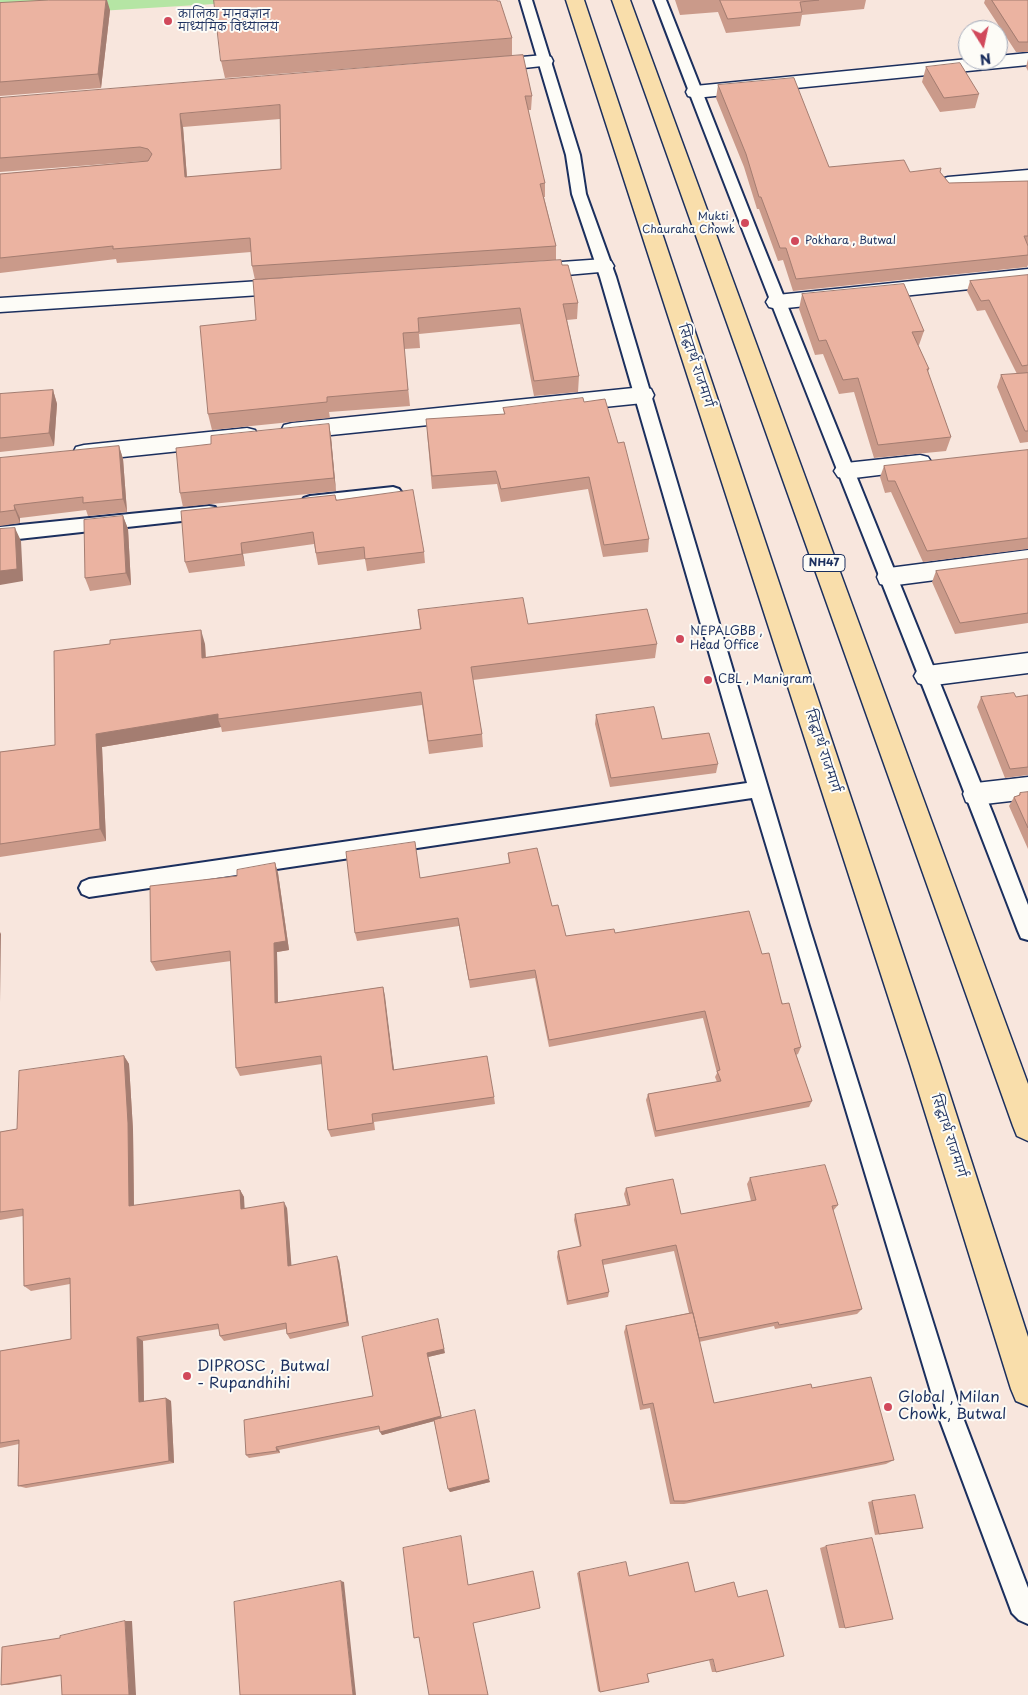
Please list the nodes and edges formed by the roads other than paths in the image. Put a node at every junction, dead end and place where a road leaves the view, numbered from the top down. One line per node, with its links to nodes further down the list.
1 (526, 0): 6 (lane)
2 (575, 0): 35 (highway, सिद्धार्थ राजमार्ग)
3 (621, 0): 34 (highway, NH47)
4 (660, 0): 8 (lane)
5 (1028, 59): 8 (street)
6 (544, 61): 7 (street); 11 (lane)
7 (474, 67)
8 (695, 92): 15 (lane)
9 (1028, 176): 10 (street)
10 (948, 182)
11 (604, 266): 12 (street); 17 (lane)
12 (515, 272)
13 (1028, 276): 15 (street)
14 (307, 285): 16 (street)
15 (777, 302): 20 (lane)
16 (0, 305)
17 (643, 395): 18 (street); 30 (lane)
18 (59, 456)
19 (942, 461): 20 (street)
20 (846, 471): 26 (lane)
21 (404, 492): 22 (lane)
22 (296, 503)
23 (227, 510): 24 (lane)
24 (0, 534)
25 (1028, 559): 26 (street)
26 (889, 577): 28 (lane)
27 (1028, 663): 28 (street)
28 (927, 676): 31 (lane)
29 (1028, 788): 31 (street)
30 (759, 789): 32 (lane); 36 (lane)
31 (976, 794): 33 (lane)
32 (89, 888)
33 (1028, 931)
34 (1028, 1126)
35 (1028, 1389)
36 (1028, 1611)

